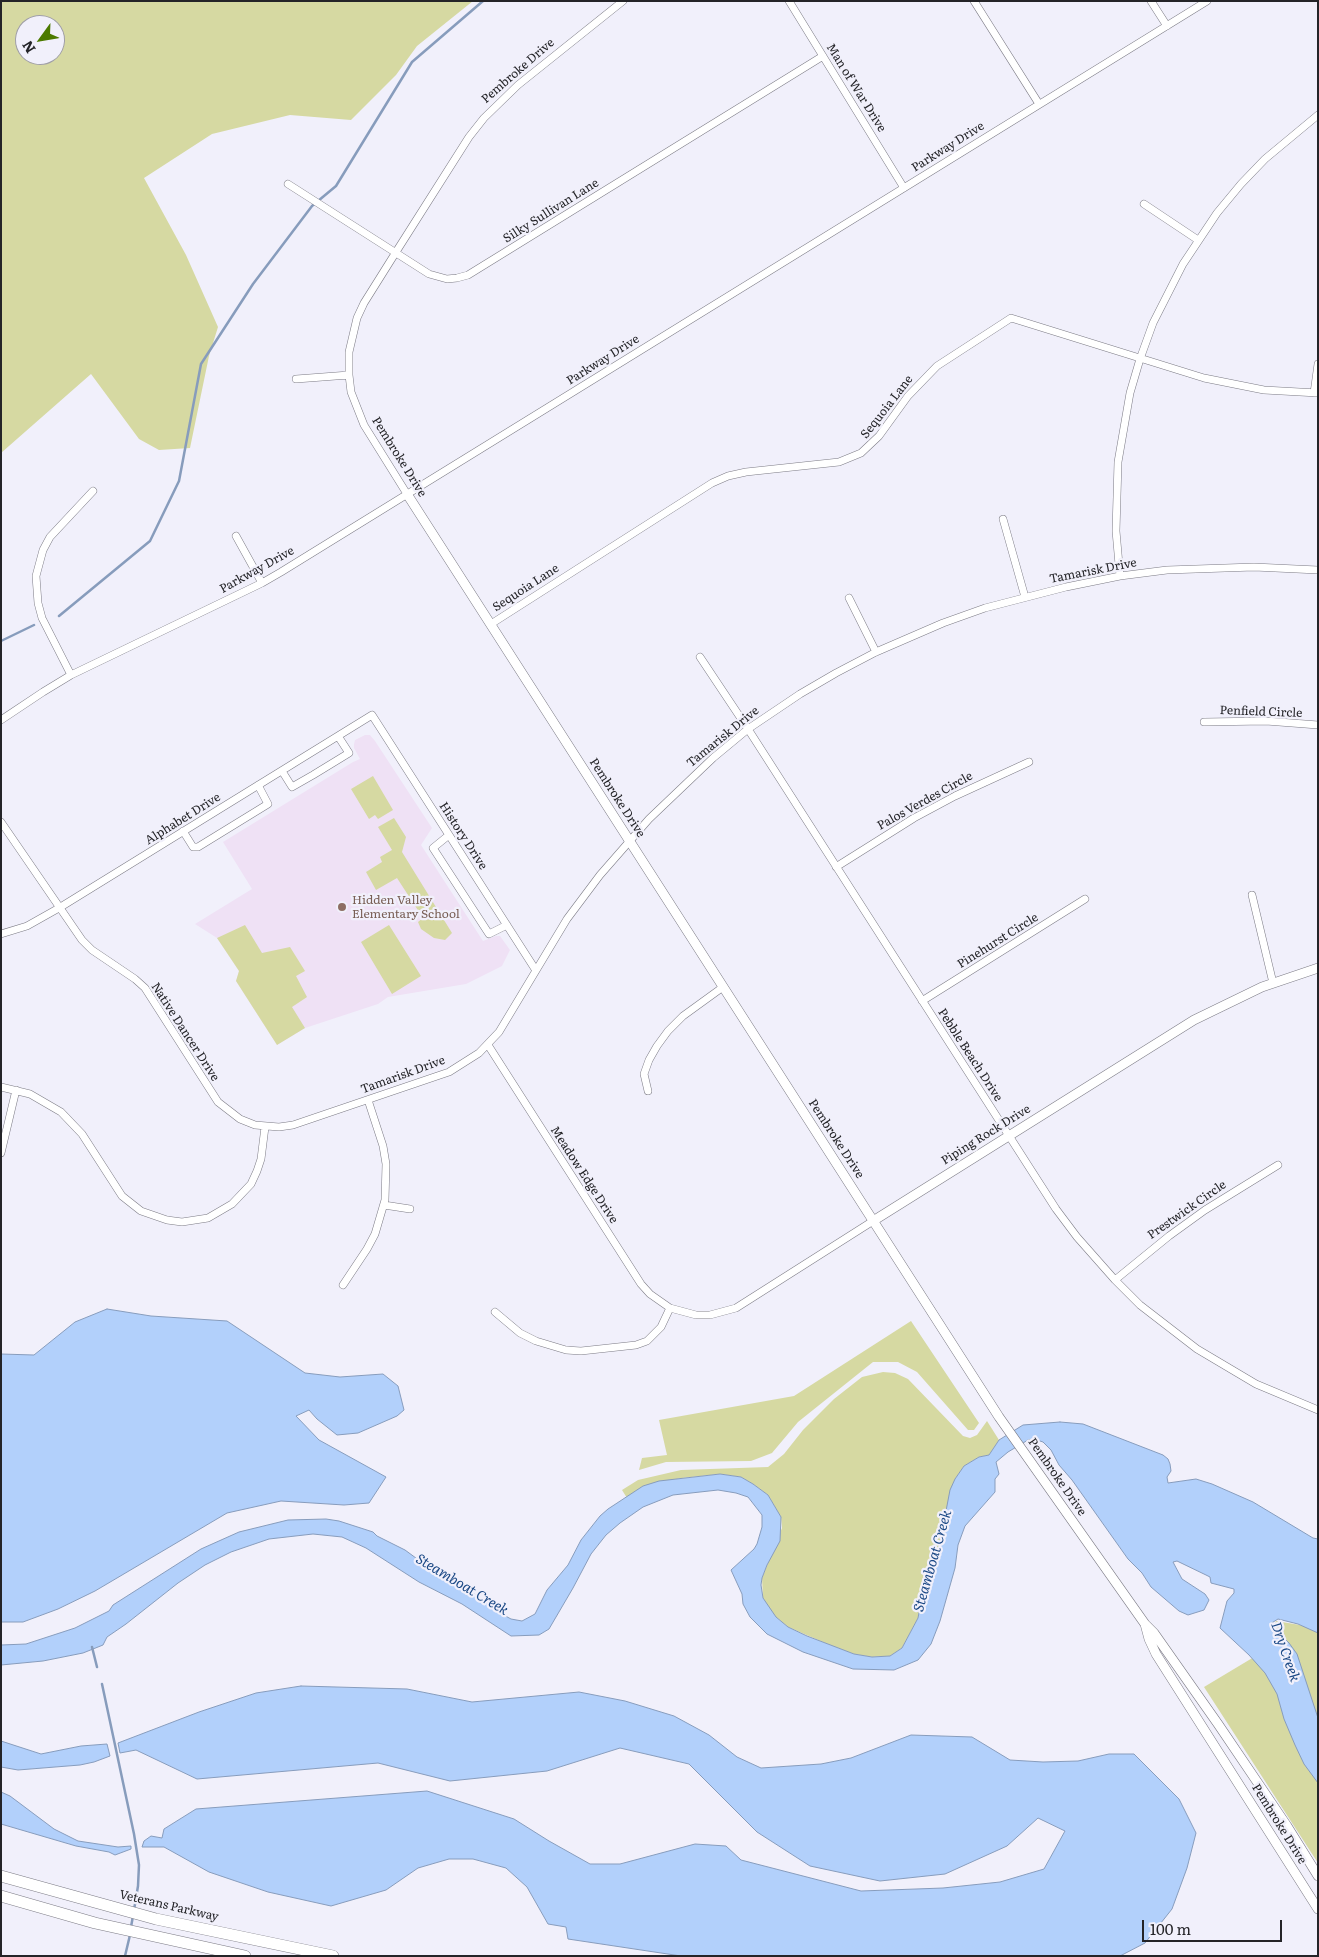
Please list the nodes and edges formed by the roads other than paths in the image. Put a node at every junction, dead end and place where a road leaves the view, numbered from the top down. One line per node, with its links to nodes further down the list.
1 (623, 1): 14 (street, Pembroke Drive)
2 (789, 1): 7 (street, Man of War Drive)
3 (974, 1): 8 (street)
4 (1152, 1): 6 (street)
5 (1207, 1): 6 (street, Parkway Drive)
6 (1167, 26): 8 (street, Parkway Drive)
7 (823, 56): 11 (street, Man of War Drive); 14 (street, Silky Sullivan Lane)
8 (1040, 104): 11 (street, Parkway Drive)
9 (1318, 115): 13 (street)
10 (288, 184): 14 (street, Silky Sullivan Lane)
11 (904, 188): 21 (street, Parkway Drive)
12 (1144, 204): 13 (street)
13 (1198, 240): 15 (street)
14 (396, 252): 17 (street, Pembroke Drive)
15 (1140, 359): 19 (street, Sequoia Lane); 25 (street); 29 (street, Sequoia Lane)
16 (1318, 364): 19 (street)
17 (349, 374): 18 (street); 21 (street, Pembroke Drive)
18 (296, 379)
19 (1316, 393)
20 (93, 491): 32 (street)
21 (407, 494): 26 (street, Parkway Drive); 29 (street, Pembroke Drive)
22 (1003, 518): 27 (street)
23 (236, 536): 26 (street)
24 (1318, 570): 25 (street, Tamarisk Drive)
25 (1120, 576): 27 (street, Tamarisk Drive)
26 (262, 583): 32 (street, Parkway Drive)
27 (1025, 597): 30 (street, Tamarisk Drive)
28 (849, 598): 30 (street)
29 (491, 624): 45 (street, Pembroke Drive)
30 (876, 652): 37 (street, Tamarisk Drive)
31 (700, 657): 37 (street, Pebble Beach Drive)
32 (71, 675): 34 (street, Parkway Drive)
33 (372, 715): 38 (street, Alphabet Drive); 44 (street, History Drive)
34 (1, 720)
35 (1204, 722): 36 (street, Penfield Circle)
36 (1318, 725)
37 (748, 729): 45 (street, Tamarisk Drive); 46 (street, Pebble Beach Drive)
38 (338, 736): 40 (street, Alphabet Drive); 40 (street)
39 (1029, 762): 46 (street, Palos Verdes Circle)
40 (282, 771): 41 (street, Alphabet Drive)
41 (258, 785): 43 (street, Alphabet Drive); 43 (street)
42 (1, 822): 49 (street, Native Dancer Drive)
43 (183, 832): 49 (street, Alphabet Drive)
44 (449, 835): 50 (street, History Drive); 50 (street)
45 (630, 841): 53 (street, Tamarisk Drive); 55 (street, Pembroke Drive)
46 (836, 867): 56 (street, Pebble Beach Drive)
47 (1252, 895): 54 (street)
48 (1085, 900): 56 (street, Pinehurst Circle)
49 (59, 908): 51 (street, Alphabet Drive); 62 (street, Native Dancer Drive)
50 (506, 925): 53 (street, History Drive)
51 (1, 934)
52 (1318, 968): 54 (street, Piping Rock Drive)
53 (535, 969): 57 (street, Tamarisk Drive)
54 (1274, 983): 63 (street, Piping Rock Drive)
55 (724, 987): 60 (street); 68 (street, Pembroke Drive)
56 (922, 1001): 63 (street, Pebble Beach Drive)
57 (488, 1045): 61 (street, Tamarisk Drive); 71 (street, Meadow Edge Drive)
58 (1, 1087): 59 (street)
59 (16, 1090): 62 (street); 64 (street)
60 (648, 1091)
61 (368, 1100): 62 (street, Tamarisk Drive); 66 (street)
62 (265, 1127)
63 (1008, 1136): 68 (street, Piping Rock Drive); 69 (street, Pebble Beach Drive)
64 (1, 1153)
65 (1278, 1165): 69 (street, Prestwick Circle)
66 (384, 1205): 67 (street); 70 (street)
67 (410, 1209)
68 (873, 1221): 71 (street, Piping Rock Drive); 74 (street, Pembroke Drive)
69 (1115, 1280): 73 (street, Pebble Beach Drive)
70 (343, 1285)
71 (670, 1308): 72 (street)
72 (495, 1312)
73 (1318, 1410)
74 (1145, 1624): 76 (street, Pembroke Drive); 78 (street, Pembroke Drive)
75 (1, 1876): 80 (main road, Veterans Parkway)
76 (1318, 1876)
77 (1, 1896): 79 (main road)
78 (1318, 1909)
79 (245, 1956)
80 (333, 1956)

